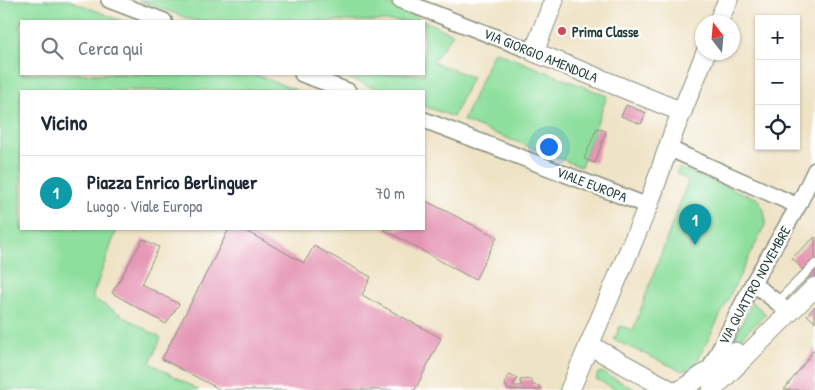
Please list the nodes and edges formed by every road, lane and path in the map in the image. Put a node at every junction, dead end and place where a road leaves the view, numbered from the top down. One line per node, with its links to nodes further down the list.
1 (108, 0): 6 (street)
2 (400, 0): 7 (street, VIA GIORGIO AMENDOLA)
3 (554, 0): 7 (street)
4 (728, 0): 5 (street)
5 (721, 15)
6 (161, 20)
7 (534, 52): 11 (street, VIA GIORGIO AMENDOLA)
8 (703, 60): 11 (street)
9 (305, 75): 10 (street)
10 (345, 90)
11 (682, 112): 13 (street)
12 (425, 120): 15 (street, VIALE EUROPA)
13 (668, 148): 15 (street); 16 (street)
14 (815, 170): 16 (street, VIA QUATTRO NOVEMBRE)
15 (648, 206): 21 (street)
16 (798, 206): 18 (street, VIA QUATTRO NOVEMBRE)
17 (815, 264): 20 (lane)
18 (753, 283): 20 (street); 22 (street, VIA QUATTRO NOVEMBRE)
19 (815, 287): 20 (street)
20 (783, 307): 22 (street)
21 (589, 345): 23 (street); 24 (street)
22 (710, 381): 25 (street)
23 (573, 389)
24 (670, 390)
25 (681, 390)

